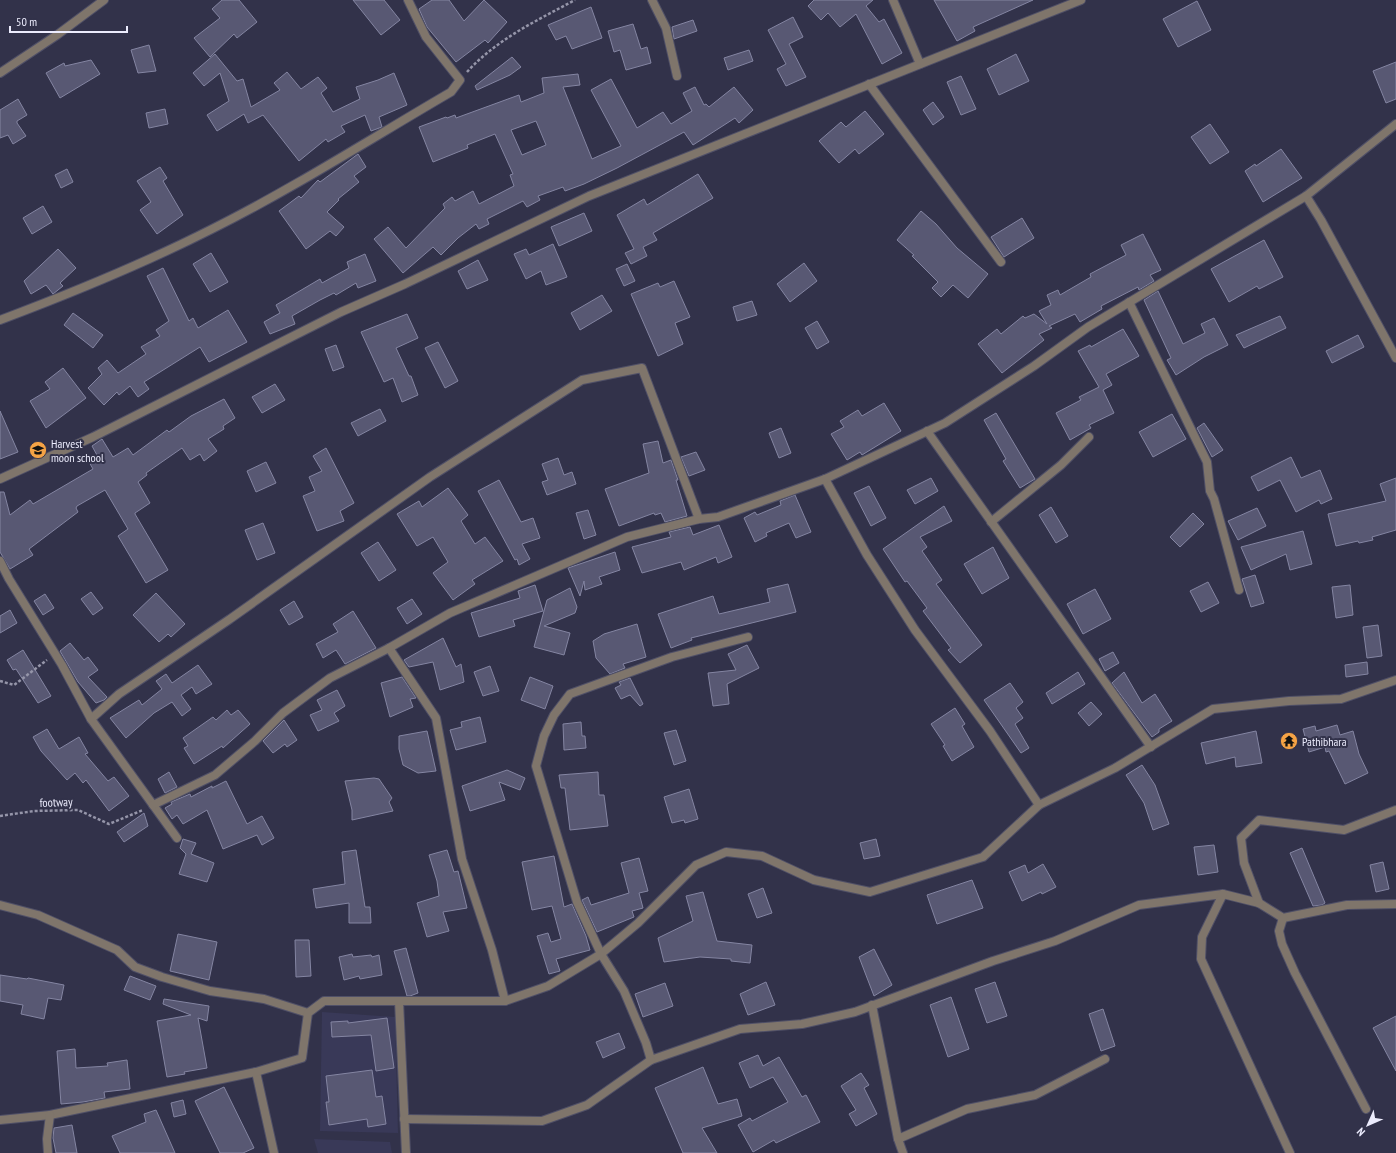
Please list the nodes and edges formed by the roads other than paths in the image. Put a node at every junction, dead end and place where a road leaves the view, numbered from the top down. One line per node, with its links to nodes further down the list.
1 (104, 0): 7 (street)
2 (408, 0): 14 (street)
3 (652, 0): 8 (street)
4 (893, 0): 6 (street)
5 (1081, 0): 6 (street)
6 (920, 64): 9 (street)
7 (0, 73)
8 (677, 76)
9 (869, 84): 12 (street); 18 (street)
10 (1396, 124): 11 (street)
11 (1306, 196): 13 (street); 15 (street)
12 (1001, 262)
13 (1129, 302): 16 (street); 23 (street)
14 (0, 320)
15 (1396, 358)
16 (927, 432): 19 (street); 21 (street)
17 (1089, 436): 21 (street)
18 (0, 478)
19 (824, 479): 20 (street); 30 (street)
20 (699, 519): 25 (street); 27 (street)
21 (991, 522): 28 (street)
22 (0, 561): 27 (street)
23 (1239, 590)
24 (748, 637): 38 (street)
25 (389, 648): 29 (street); 40 (street)
26 (1396, 680): 28 (street)
27 (91, 719): 29 (street)
28 (1151, 747): 30 (street)
29 (153, 805): 32 (street)
30 (1039, 805): 38 (street)
31 (1396, 810): 34 (street)
32 (177, 838)
33 (1222, 894): 34 (street); 41 (street); 55 (street)
34 (1258, 904): 37 (street)
35 (1396, 904): 37 (street)
36 (0, 905): 42 (street)
37 (1283, 918): 46 (street)
38 (601, 954): 40 (street); 44 (street)
39 (399, 1001): 40 (street); 42 (street); 48 (street)
40 (505, 1001)
41 (872, 1005): 44 (street); 50 (street)
42 (308, 1013): 45 (street)
43 (1105, 1059): 50 (street)
44 (651, 1060): 48 (street)
45 (256, 1072): 47 (street); 52 (street)
46 (1366, 1109)
47 (50, 1115): 49 (street); 51 (street)
48 (404, 1119): 53 (street)
49 (0, 1120)
50 (898, 1139): 54 (street)
51 (48, 1153)
52 (274, 1153)
53 (406, 1153)
54 (903, 1153)
55 (1290, 1153)

